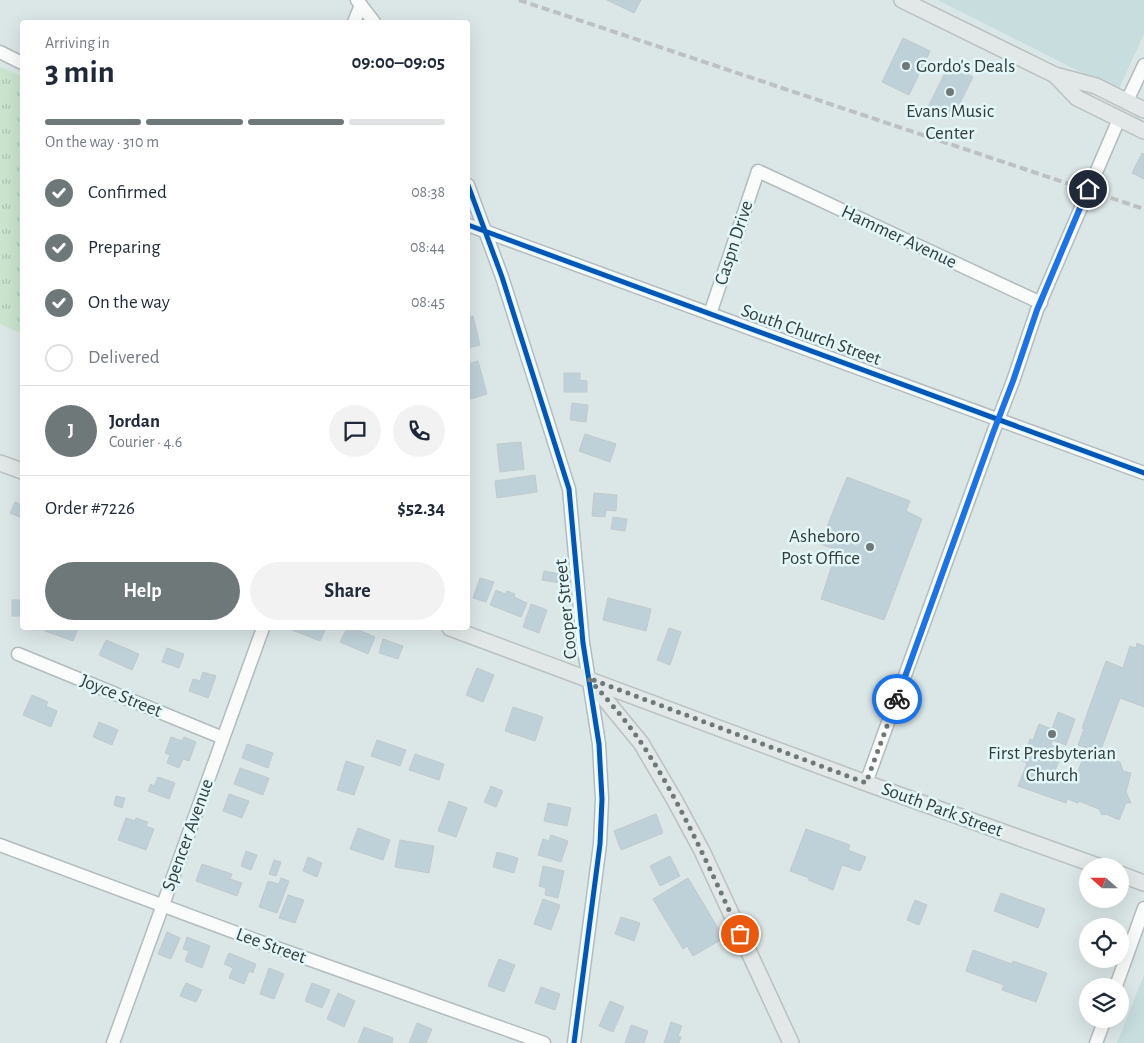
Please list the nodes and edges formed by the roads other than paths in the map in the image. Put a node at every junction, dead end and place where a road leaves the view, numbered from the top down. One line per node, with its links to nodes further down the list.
1 (902, 0): 8 (main road)
2 (359, 2): 3 (street); 4 (street)
3 (354, 20)
4 (372, 20)
5 (0, 52): 6 (street)
6 (20, 62)
7 (1144, 65): 10 (street)
8 (1055, 75): 9 (main road); 10 (main road)
9 (1067, 88): 10 (main road); 12 (main road)
10 (1127, 100): 11 (main road)
11 (1144, 110)
12 (1119, 119): 13 (main road); 14 (main road); 19 (street)
13 (1144, 120)
14 (1144, 131)
15 (758, 171): 19 (street, Hammer Avenue); 20 (street, Caspn Drive)
16 (470, 191): 18 (street, Cooper Street)
17 (470, 226): 18 (street, South Church Street)
18 (485, 232): 20 (street, South Church Street); 28 (street, Cooper Street)
19 (1040, 303): 21 (street)
20 (710, 314): 21 (street, South Church Street)
21 (998, 420): 24 (street, South Church Street); 30 (street)
22 (0, 463): 23 (main road)
23 (20, 470)
24 (1144, 473)
25 (262, 630): 29 (street, Spencer Avenue)
26 (456, 630): 28 (main road, South Park Street)
27 (18, 654): 29 (street, Joyce Street)
28 (588, 678): 30 (main road, South Park Street); 41 (street, Cooper Street); 42 (main road)
29 (224, 738): 35 (street, Spencer Avenue)
30 (866, 783): 32 (main road, South Park Street)
31 (0, 845): 35 (street, Lee Street)
32 (1079, 859)
33 (1129, 877): 34 (main road)
34 (1144, 883)
35 (163, 906): 39 (street, Spencer Avenue); 40 (street, Lee Street)
36 (1144, 908): 37 (street)
37 (1119, 978)
38 (1102, 1028): 43 (street)
39 (113, 1043)
40 (544, 1043)
41 (574, 1043)
42 (791, 1043)
43 (1096, 1043)

